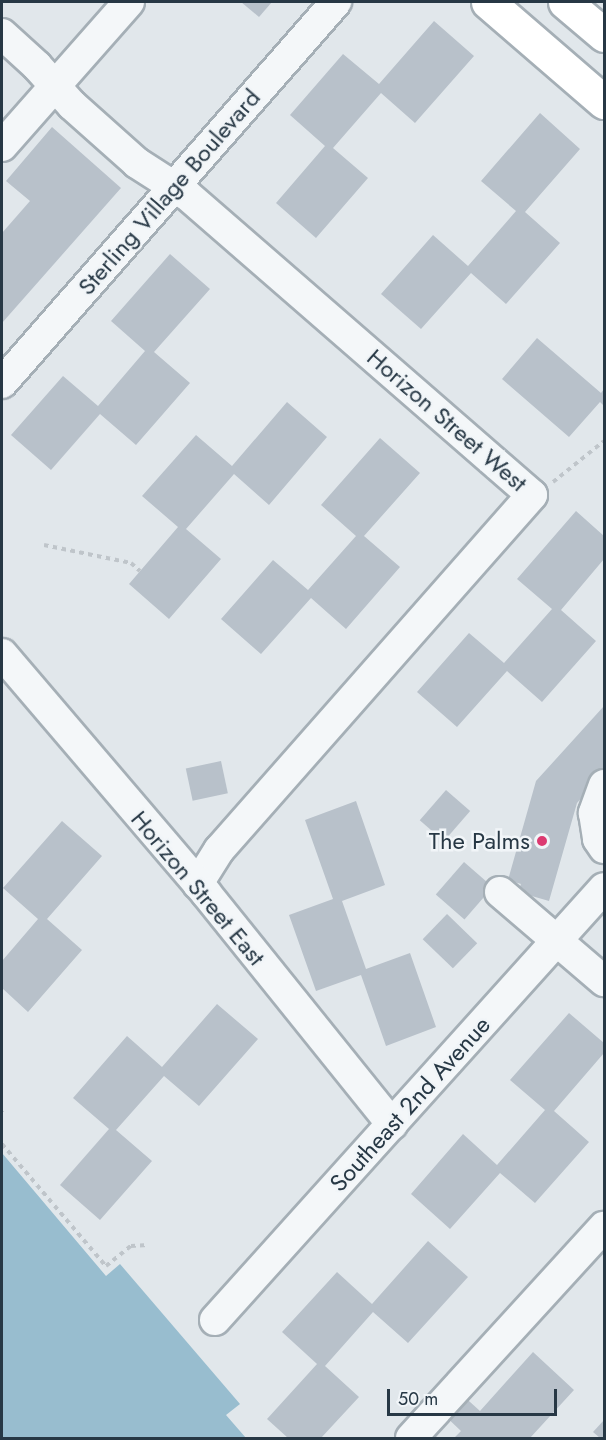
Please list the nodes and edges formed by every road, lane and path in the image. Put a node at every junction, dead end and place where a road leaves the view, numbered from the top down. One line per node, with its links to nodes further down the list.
1 (129, 2): 7 (street)
2 (488, 2): 8 (main road)
3 (565, 2): 6 (main road)
4 (323, 8): 10 (street, Sterling Village Boulevard)
5 (2, 34): 7 (street, Horizon Street West)
6 (604, 35)
7 (55, 85): 9 (street); 10 (street, Horizon Street West)
8 (604, 102)
9 (2, 146)
10 (174, 186): 11 (street, Sterling Village Boulevard); 19 (street, Horizon Street West)
11 (2, 383)
12 (604, 441): 13 (path)
13 (558, 479)
14 (44, 545): 15 (path)
15 (140, 571)
16 (2, 654): 19 (street, Horizon Street East)
17 (604, 785): 18 (street)
18 (604, 848)
19 (198, 884): 24 (street, Horizon Street East)
20 (604, 888): 22 (street, Southeast 2nd Avenue)
21 (500, 892): 22 (street)
22 (558, 940): 23 (street); 24 (street, Southeast 2nd Avenue)
23 (604, 981)
24 (392, 1124): 28 (street, Southeast 2nd Avenue)
25 (2, 1144): 27 (path)
26 (604, 1227): 29 (street)
27 (148, 1245)
28 (215, 1320)
29 (411, 1438)

